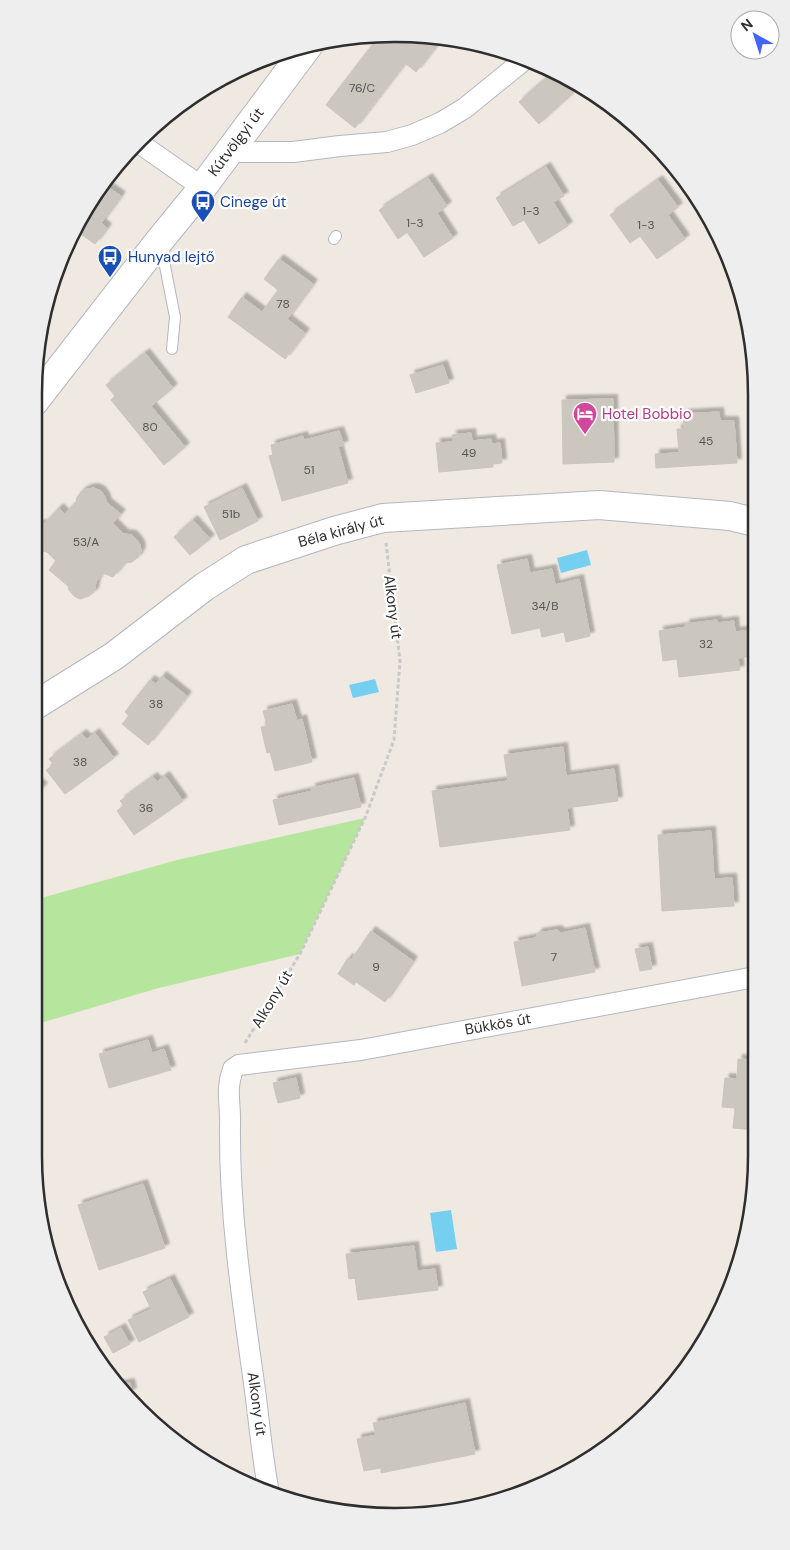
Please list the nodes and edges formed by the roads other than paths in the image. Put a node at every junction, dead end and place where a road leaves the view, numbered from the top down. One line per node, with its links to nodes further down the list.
1 (300, 56): 4 (street, Kútvölgyi út)
2 (518, 65): 4 (street)
3 (145, 147): 5 (street)
4 (228, 152): 5 (street, Kútvölgyi út)
5 (202, 187): 6 (street, Kútvölgyi út)
6 (160, 240): 7 (lane); 8 (street, Kútvölgyi út)
7 (172, 349)
8 (42, 392)
9 (748, 520): 10 (street, Béla király út)
10 (42, 701)
11 (748, 978): 12 (street, Bükkös út)
12 (240, 1065): 13 (street, Alkony út)
13 (269, 1484)

